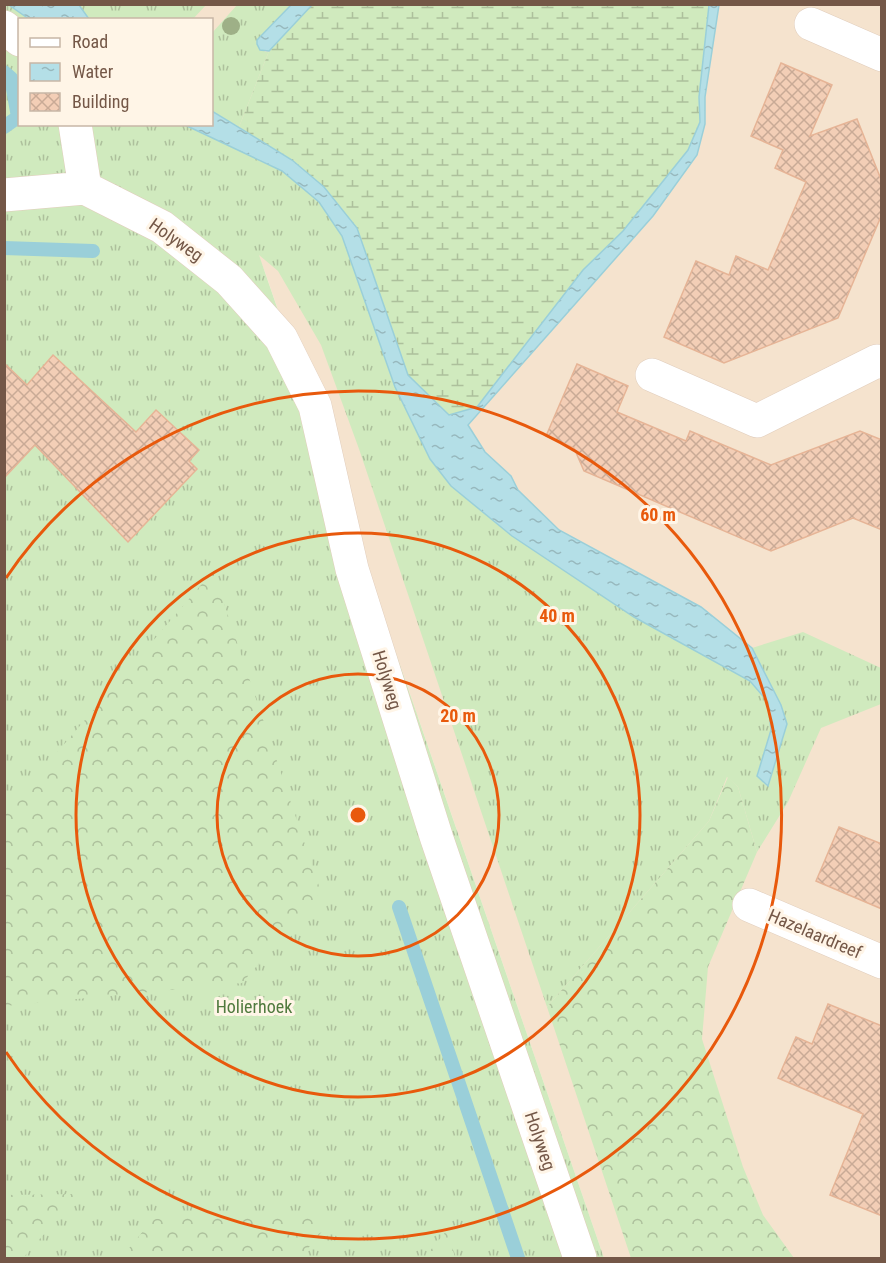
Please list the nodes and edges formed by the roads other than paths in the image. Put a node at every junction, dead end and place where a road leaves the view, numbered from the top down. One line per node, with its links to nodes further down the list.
1 (811, 24): 4 (street)
2 (4, 27): 3 (street)
3 (18, 38)
4 (882, 55)
5 (75, 126): 6 (street)
6 (85, 188): 7 (street); 12 (street, Holyweg)
7 (4, 195)
8 (880, 357): 9 (street)
9 (652, 375)
10 (749, 905): 11 (street, Hazelaardreef)
11 (882, 962)
12 (580, 1258)

